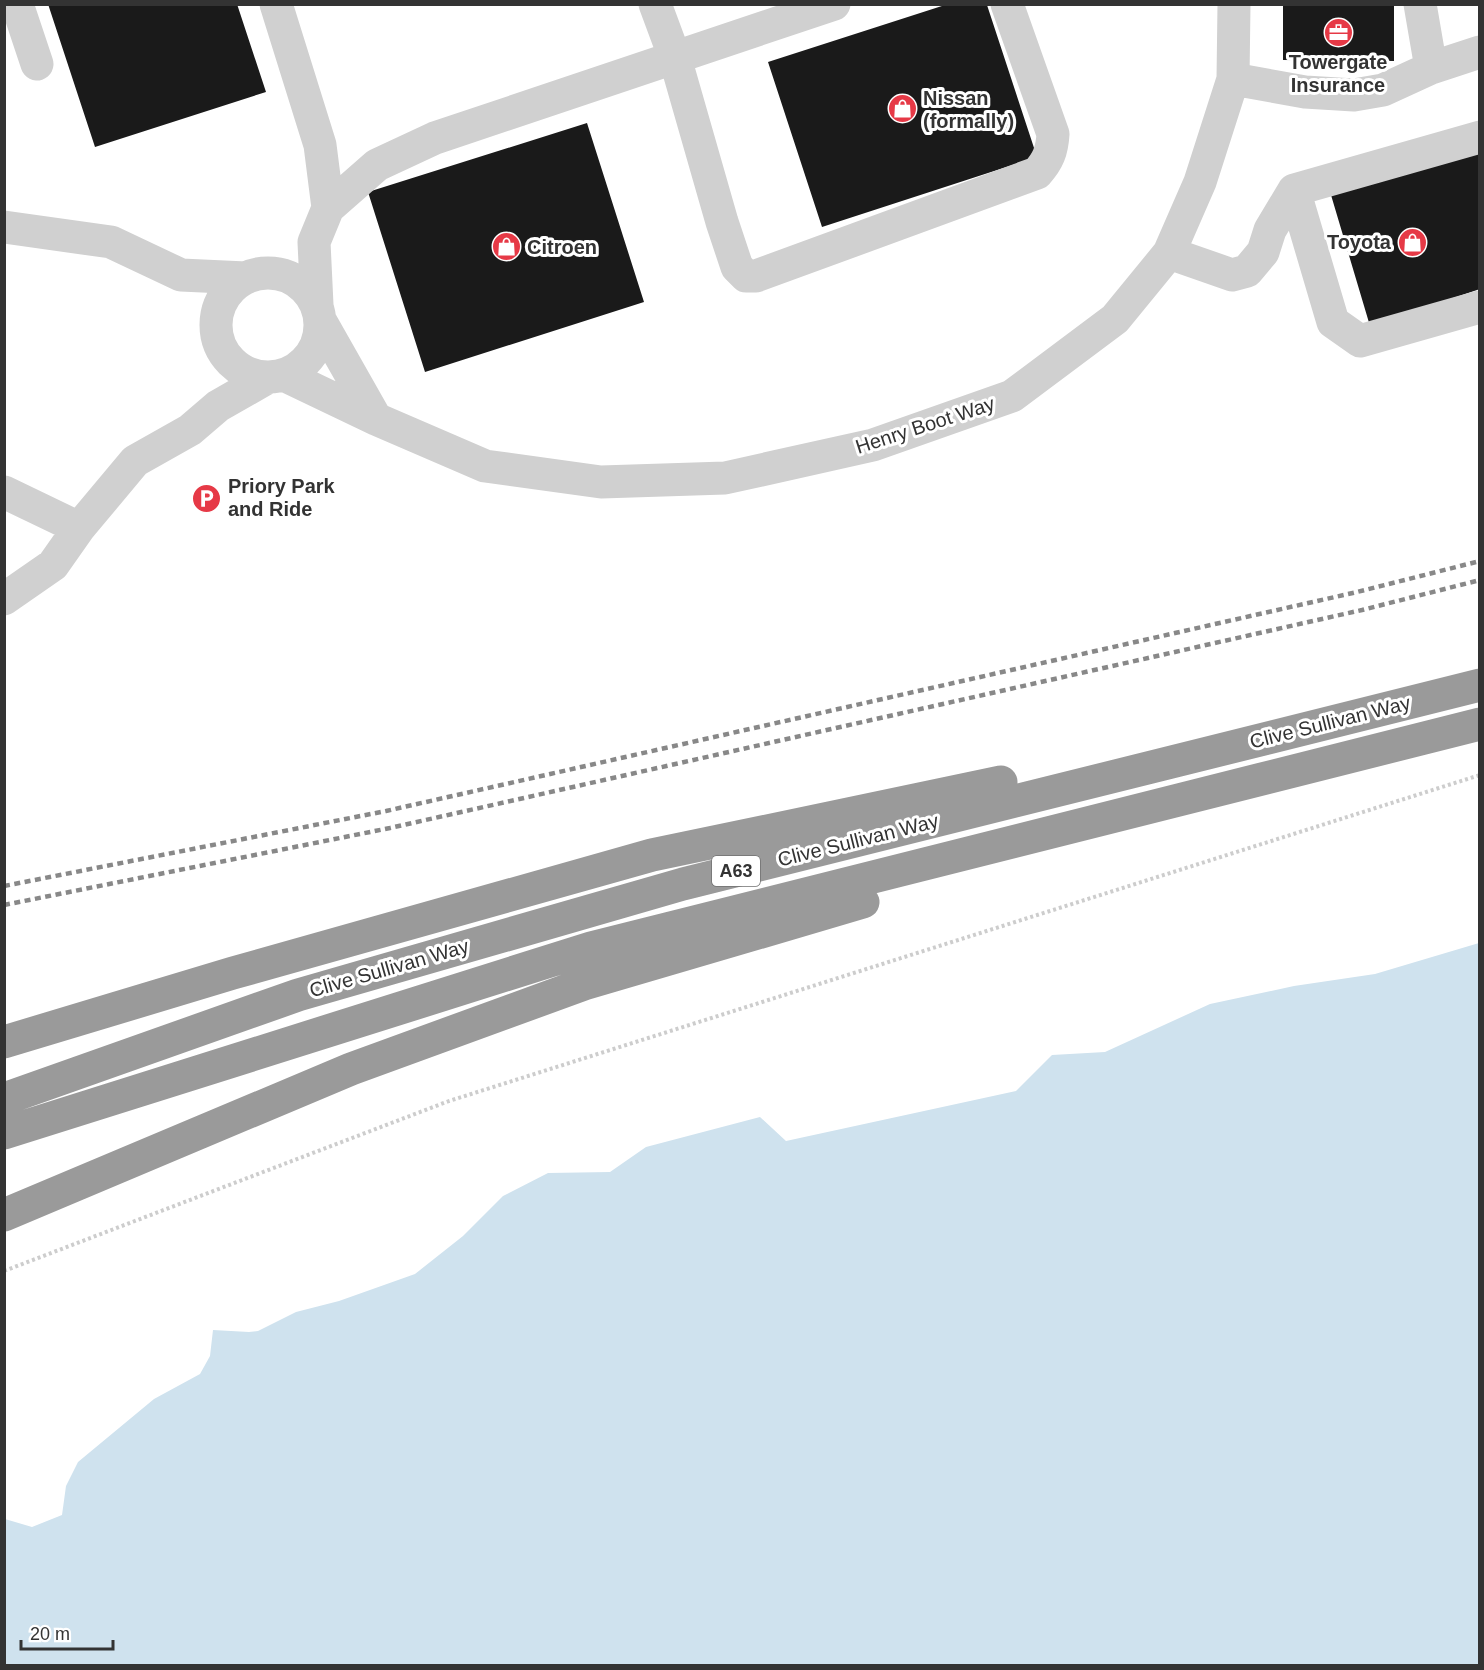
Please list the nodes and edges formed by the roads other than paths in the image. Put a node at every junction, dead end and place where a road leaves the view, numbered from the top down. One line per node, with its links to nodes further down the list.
1 (17, 4): 10 (street)
2 (276, 4): 15 (street)
3 (655, 4): 9 (street)
4 (834, 4): 9 (street)
5 (1008, 4): 9 (street)
6 (1234, 4): 12 (street, Henry Boot Way)
7 (1420, 4): 11 (street)
8 (1479, 52): 11 (street)
9 (675, 58): 15 (street)
10 (37, 64)
11 (1431, 68): 12 (street)
12 (1233, 79): 18 (street, Henry Boot Way)
13 (1479, 137): 14 (street)
14 (1294, 190): 18 (street); 21 (street)
15 (328, 208): 17 (street)
16 (4, 227): 19 (street)
17 (314, 242): 20 (street); 22 (street)
18 (1169, 253): 26 (street, Henry Boot Way)
19 (181, 275): 20 (street); 23 (street)
20 (254, 276): 22 (street); 23 (street)
21 (1479, 307)
22 (319, 314): 24 (street); 26 (street)
23 (220, 344): 24 (street); 25 (street)
24 (275, 377): 25 (street); 26 (street, Henry Boot Way)
25 (218, 406): 28 (street)
26 (376, 419)
27 (4, 492): 28 (street)
28 (79, 528): 29 (street)
29 (4, 599)
30 (1479, 684): 33 (highway); 34 (highway, Clive Sullivan Way / A63)
31 (1479, 724): 32 (highway, Clive Sullivan Way / A63)
32 (1351, 757): 35 (highway, Clive Sullivan Way / A63); 36 (highway)
33 (4, 1042)
34 (4, 1099)
35 (4, 1133)
36 (4, 1215)

